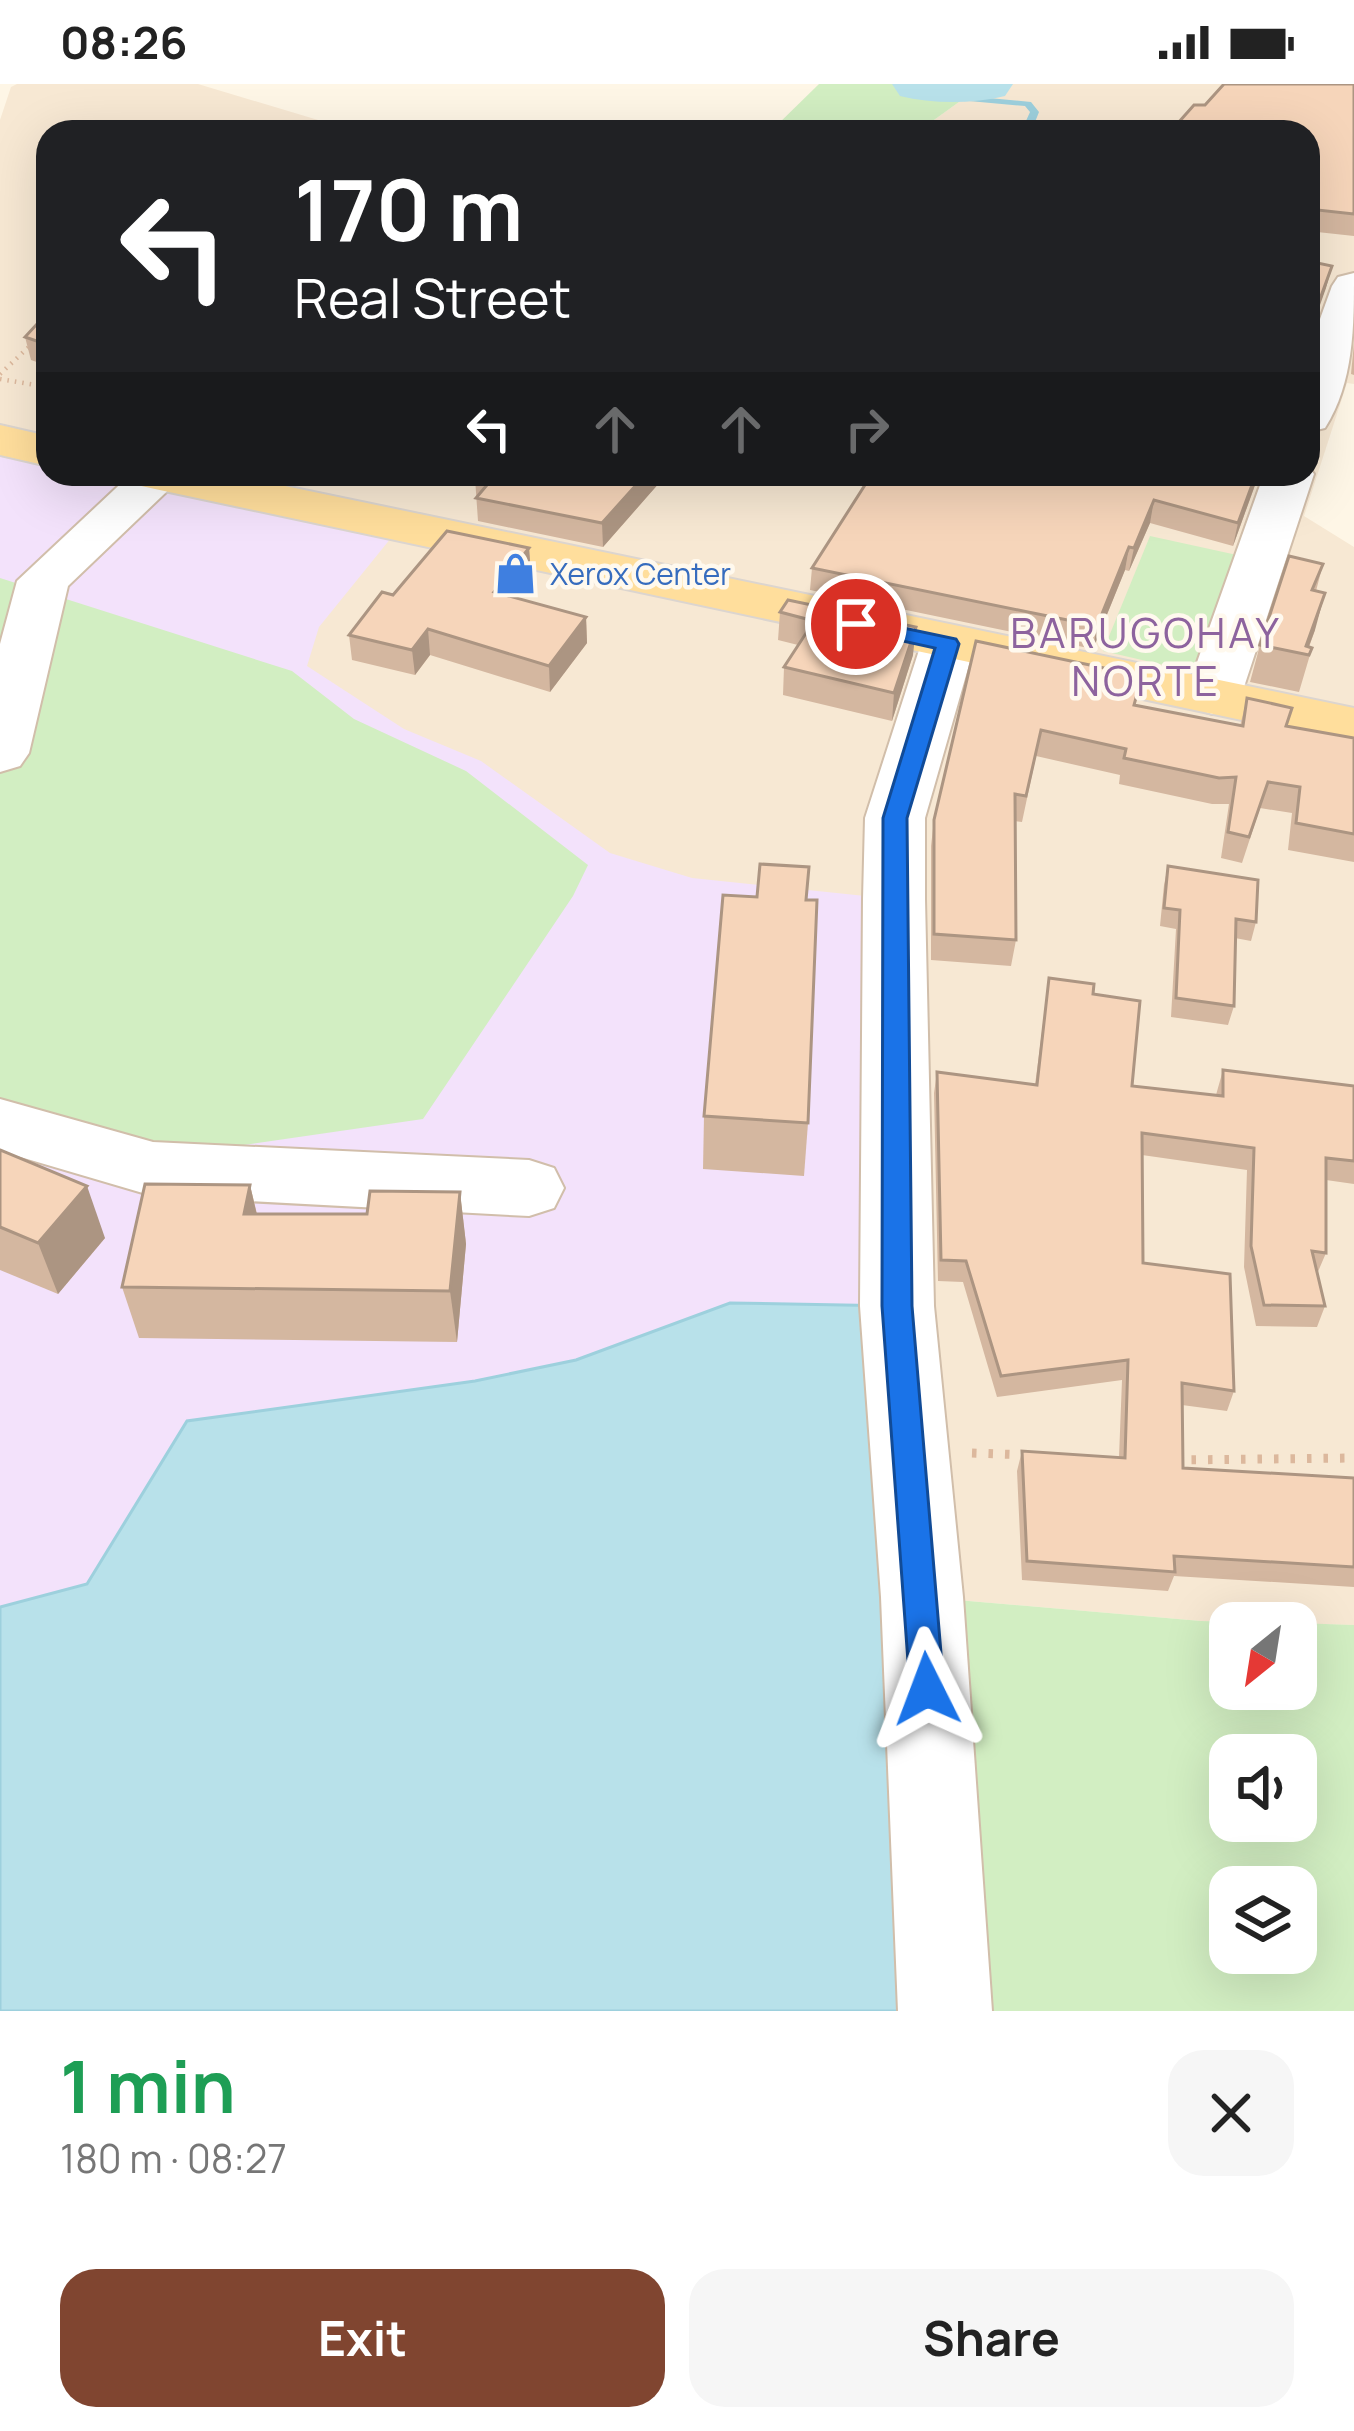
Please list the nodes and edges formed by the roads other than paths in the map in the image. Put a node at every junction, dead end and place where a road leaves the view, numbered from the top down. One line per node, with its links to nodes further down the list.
1 (1342, 302): 2 (street)
2 (1320, 377)
3 (0, 440): 4 (main road)
4 (36, 448)
5 (143, 486): 11 (street)
6 (213, 486): 8 (main road)
7 (1284, 486): 9 (street)
8 (948, 644): 9 (main road); 14 (street)
9 (1213, 696): 10 (main road)
10 (1354, 726)
11 (0, 754)
12 (0, 1125): 13 (street)
13 (529, 1188)
14 (944, 2011)

